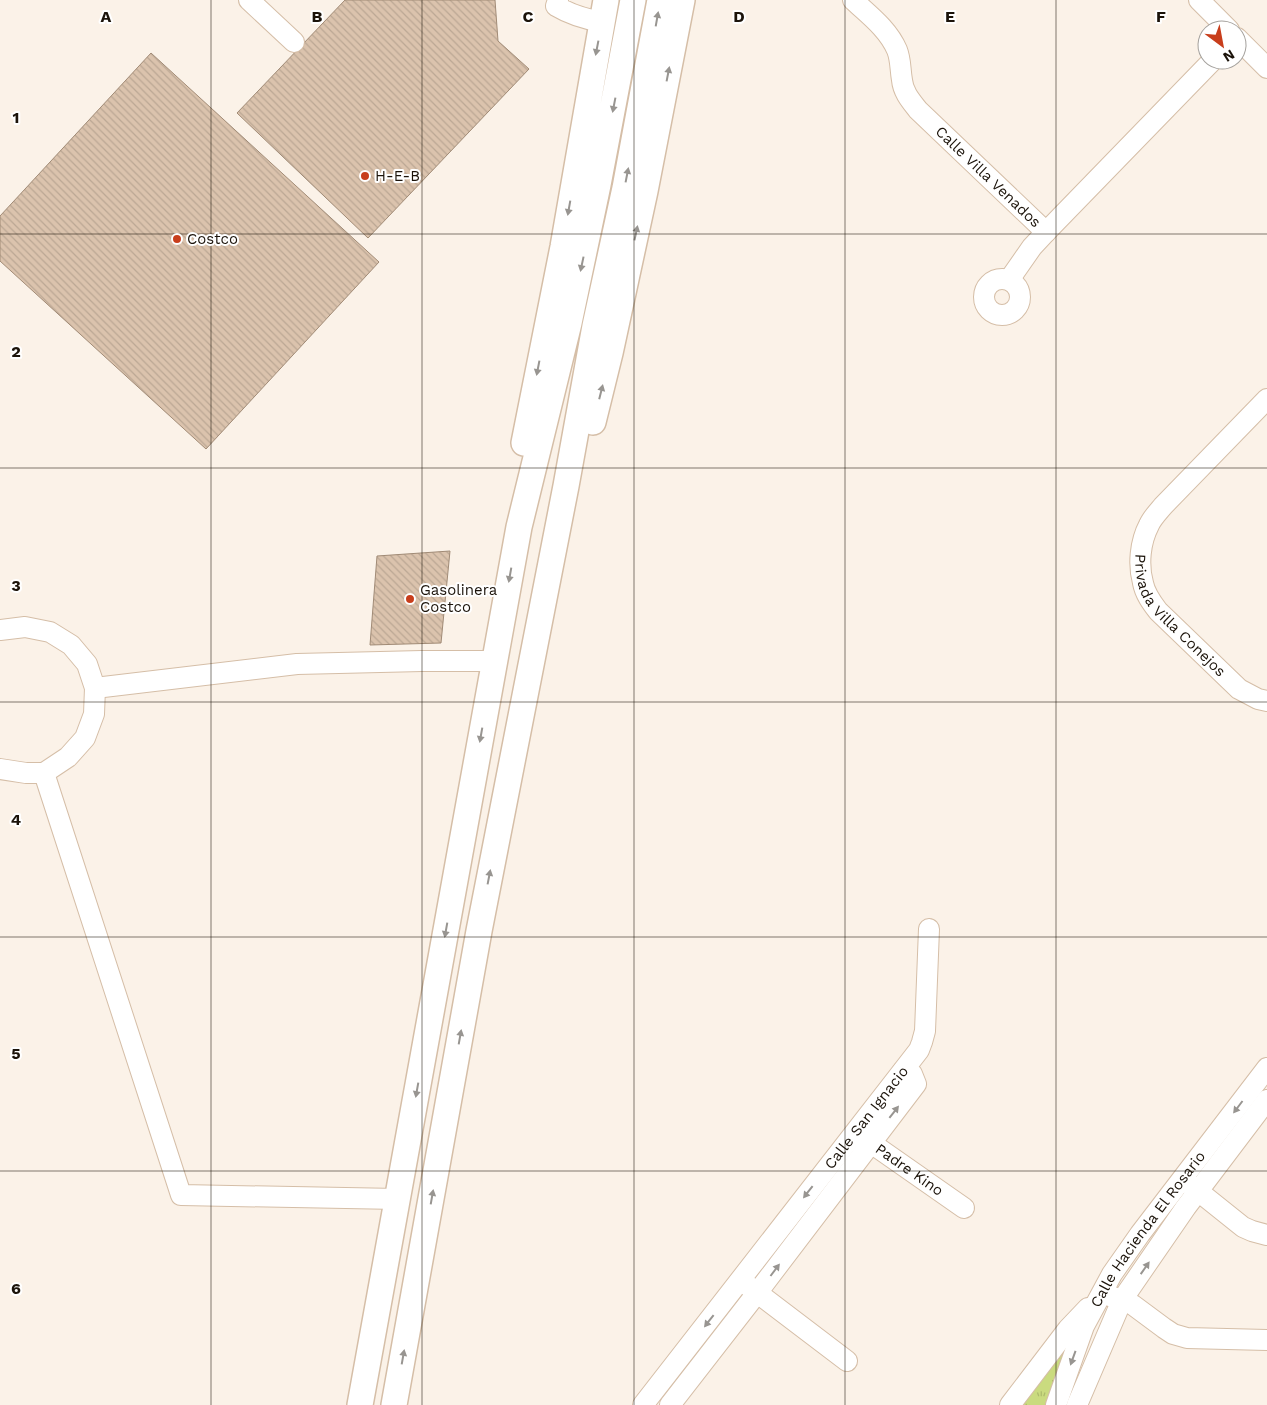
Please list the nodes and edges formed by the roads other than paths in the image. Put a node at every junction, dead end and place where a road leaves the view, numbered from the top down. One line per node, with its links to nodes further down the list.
1 (249, 0): 10 (street)
2 (633, 0): 18 (main road, one-way to 18)
3 (660, 0): 17 (main road, one-way to 3)
4 (682, 0): 17 (main road, one-way to 4)
5 (853, 0): 14 (street, Calle Villa Venados)
6 (1199, 0): 9 (street)
7 (554, 2): 8 (street)
8 (604, 11): 18 (main road, one-way to 18)
9 (1219, 20)
10 (294, 42)
11 (1247, 48): 12 (street)
12 (1267, 68)
13 (1203, 70): 14 (street, Calle Villa Venados)
14 (1046, 232): 15 (street)
15 (1009, 280)
16 (1267, 399): 22 (street, Privada Villa Conejos)
17 (566, 486): 42 (main road, one-way to 17)
18 (519, 528): 20 (main road, one-way to 20)
19 (0, 630): 21 (street)
20 (495, 662): 21 (street); 32 (main road, one-way to 32)
21 (95, 688): 24 (street)
22 (1267, 701)
23 (0, 769): 24 (street)
24 (44, 774): 32 (street)
25 (929, 929): 29 (street, Calle San Ignacio)
26 (1267, 1068): 27 (street, Calle Hacienda El Rosario)
27 (1261, 1088): 30 (street, Calle Hacienda El Rosario, one-way to 30)
28 (1267, 1100): 31 (street, Calle Hacienda El Rosario)
29 (863, 1137): 33 (street, Padre Kino); 35 (street, Calle San Ignacio, one-way to 35); 36 (street, Calle San Ignacio, one-way to 29)
30 (1182, 1179): 31 (street); 37 (street, Calle Hacienda El Rosario)
31 (1198, 1191): 34 (street); 38 (street, Calle Hacienda El Rosario, one-way to 31)
32 (398, 1199): 41 (main road)
33 (964, 1208)
34 (1267, 1235)
35 (740, 1280): 36 (street); 43 (street, Calle San Ignacio, one-way to 43)
36 (757, 1293): 40 (street); 44 (street, Calle San Ignacio)
37 (1101, 1294): 38 (street); 45 (street); 46 (street, Calle Hacienda El Rosario, one-way to 46)
38 (1122, 1300): 39 (street); 47 (street, Calle Hacienda El Rosario)
39 (1267, 1340)
40 (847, 1361)
41 (360, 1405)
42 (394, 1405)
43 (643, 1405)
44 (670, 1405)
45 (1010, 1405)
46 (1056, 1405)
47 (1076, 1405)

